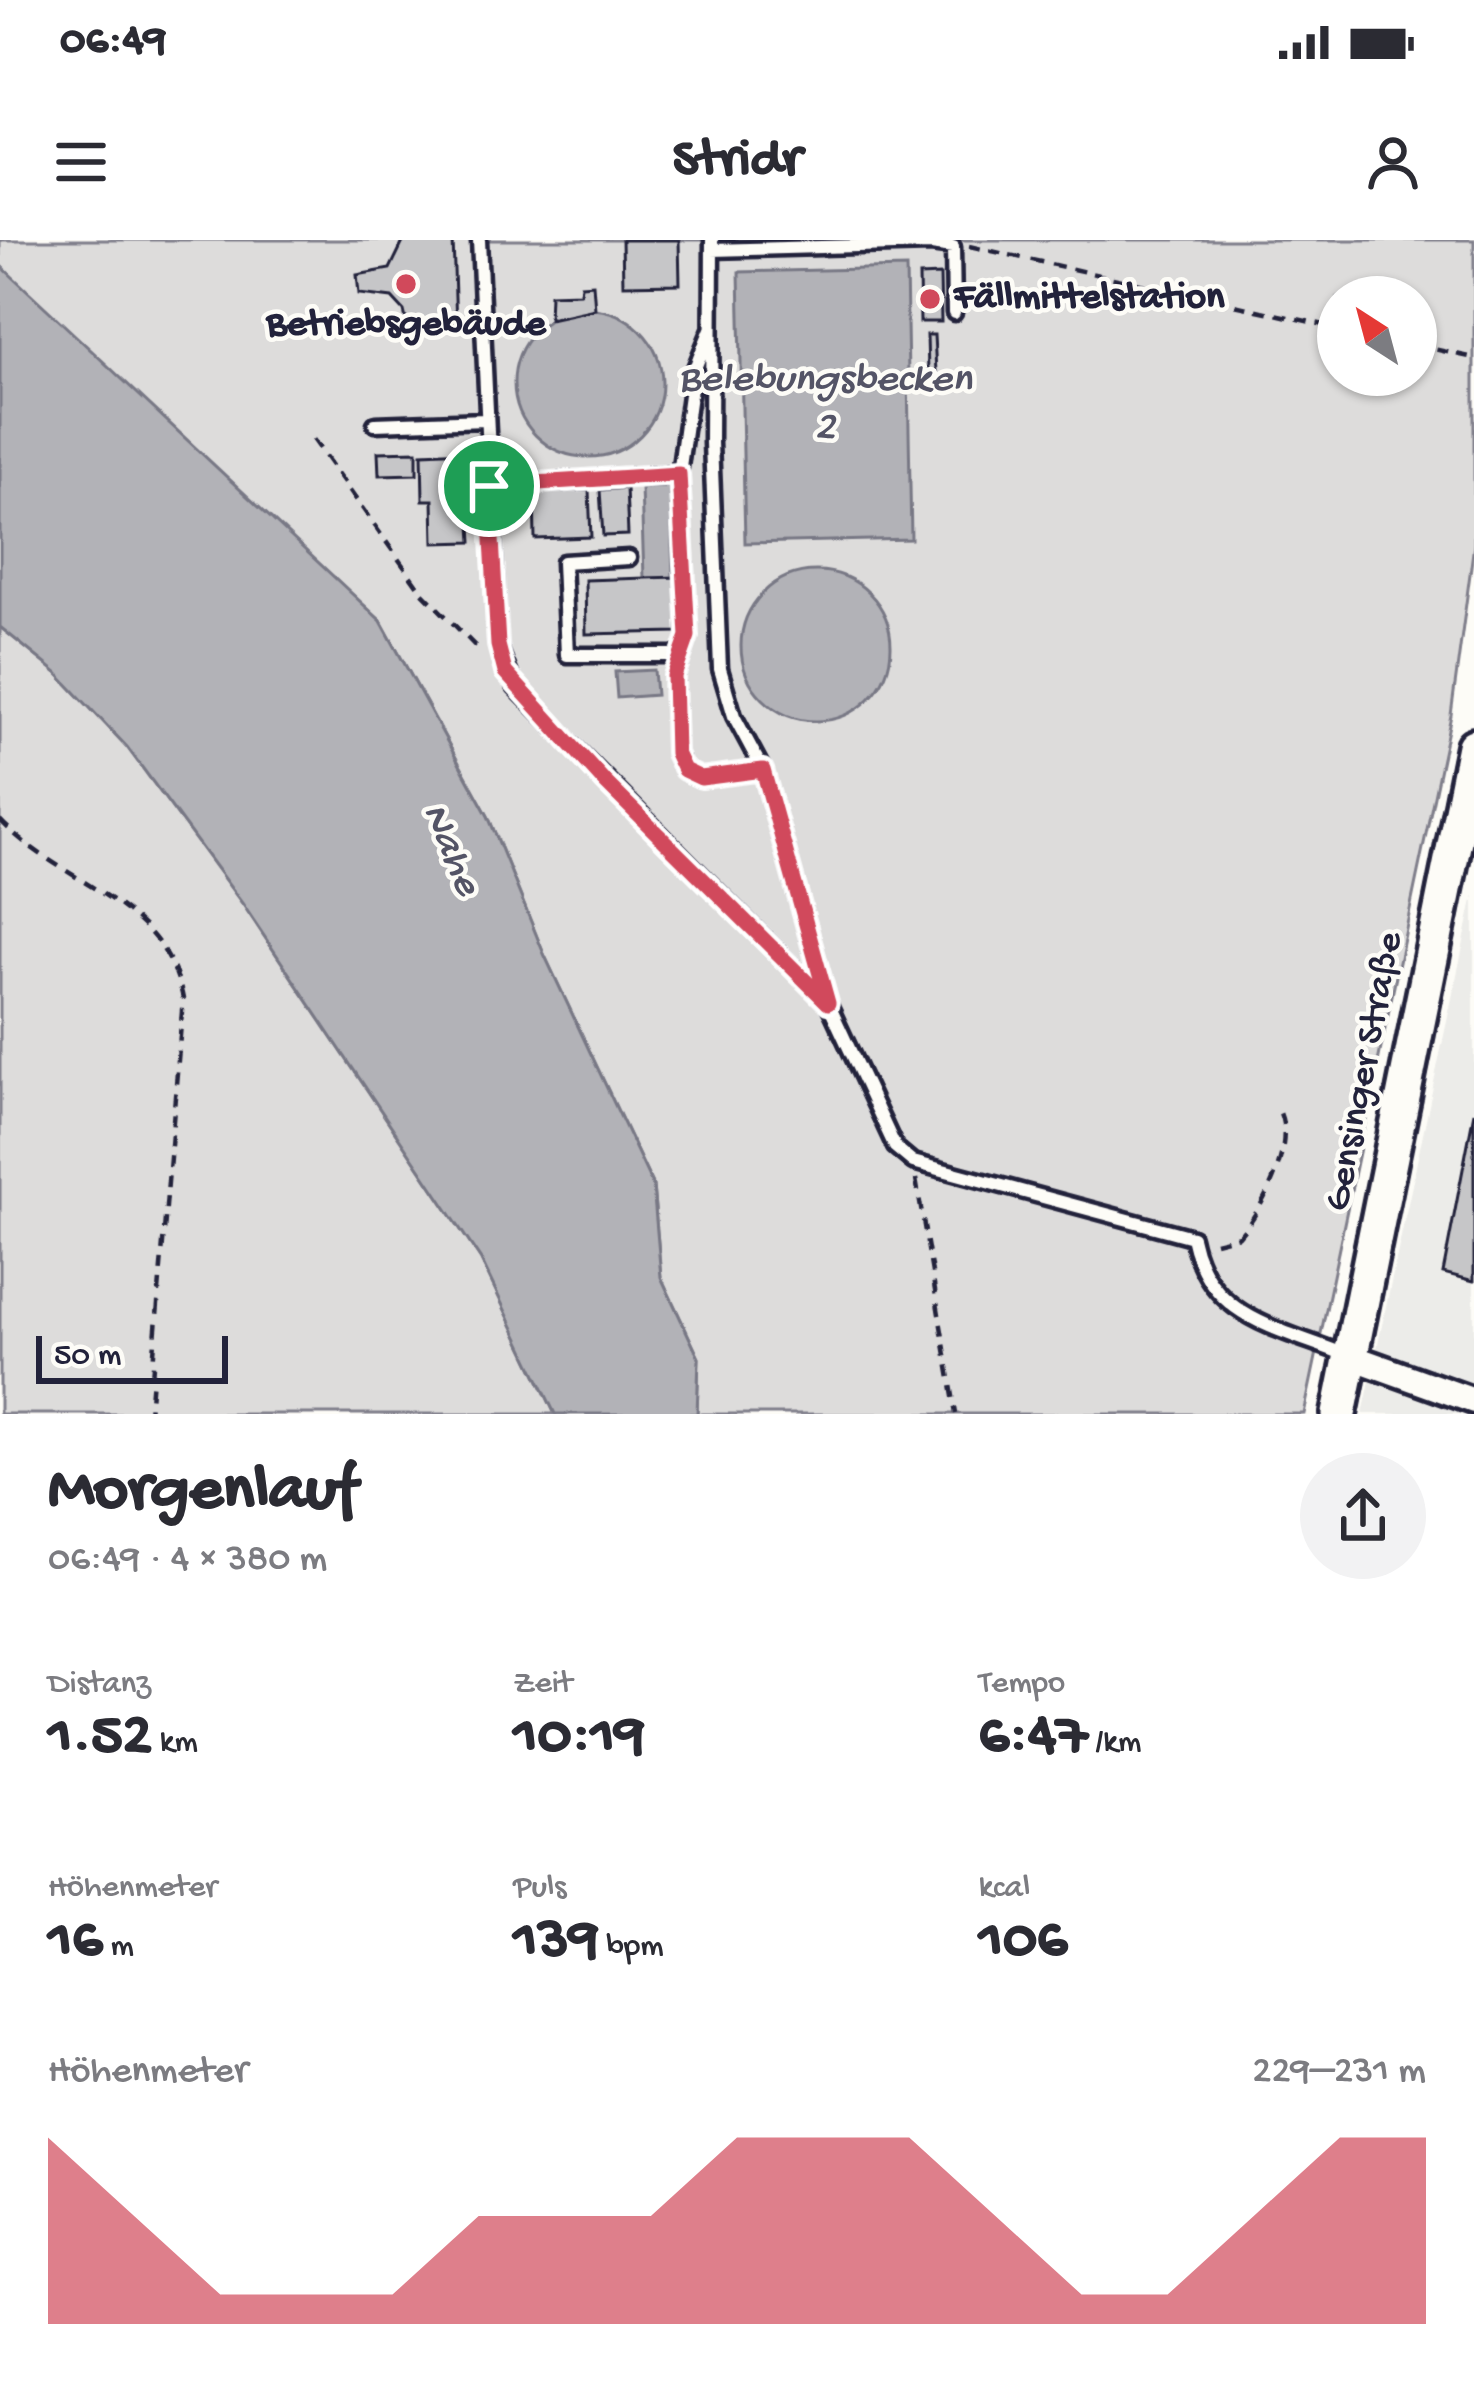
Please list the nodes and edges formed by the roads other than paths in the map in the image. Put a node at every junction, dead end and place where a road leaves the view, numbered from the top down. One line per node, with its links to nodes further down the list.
1 (479, 240): 6 (lane)
2 (931, 242): 3 (lane); 4 (lane)
3 (712, 245): 5 (lane)
4 (954, 313)
5 (714, 322): 8 (lane); 13 (lane)
6 (484, 420): 7 (lane); 9 (lane)
7 (375, 424)
8 (679, 474): 9 (lane); 11 (lane)
9 (489, 486): 14 (lane)
10 (629, 558): 11 (lane)
11 (681, 655): 13 (lane)
12 (1474, 746): 15 (street, Gensinger Straße)
13 (763, 770): 14 (lane)
14 (828, 1003): 15 (lane)
15 (1352, 1358): 16 (street); 17 (street, Gensinger Straße)
16 (1474, 1401)
17 (1339, 1414)

